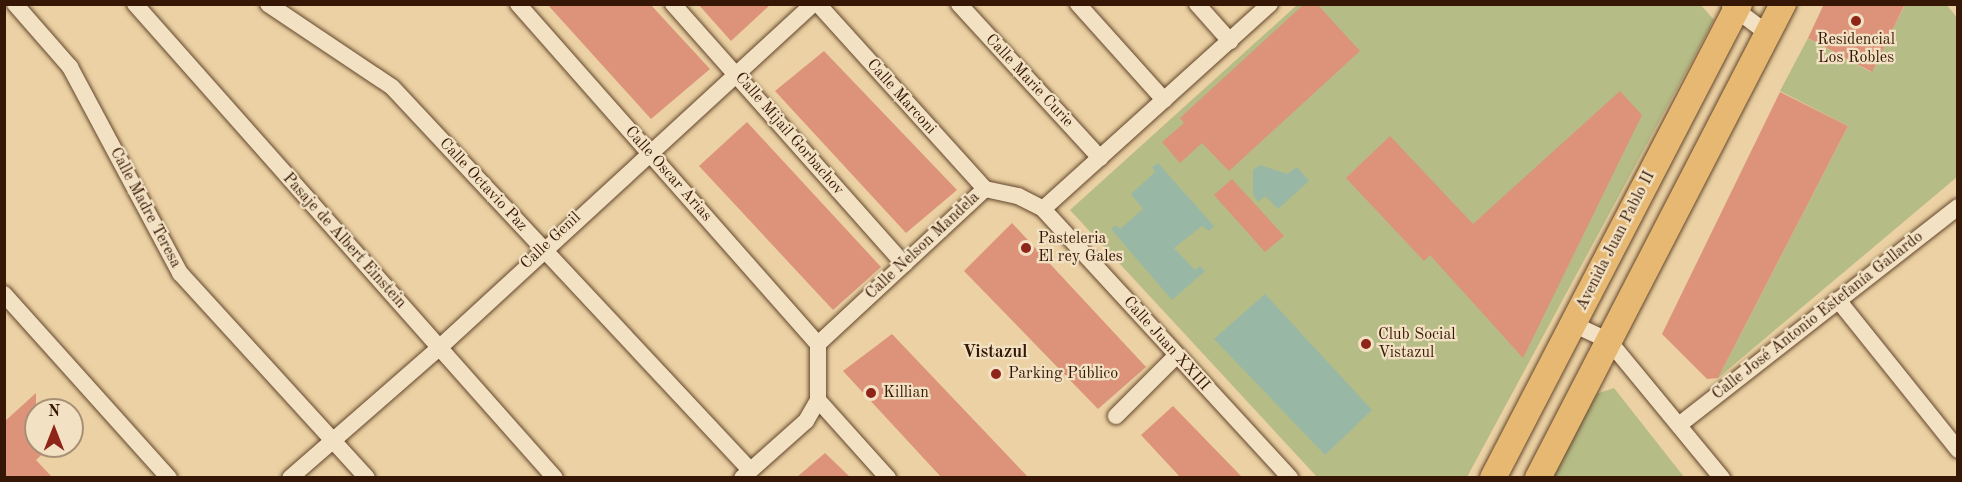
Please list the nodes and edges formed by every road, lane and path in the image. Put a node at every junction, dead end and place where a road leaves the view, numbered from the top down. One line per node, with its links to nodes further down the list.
1 (15, 4): 35 (street, Calle Madre Teresa)
2 (135, 4): 30 (street, Pasaje de Albert Einstein)
3 (268, 4): 23 (street, Calle Octavio Paz)
4 (518, 4): 18 (street, Calle Oscar Arias)
5 (673, 4): 16 (street, Calle Mijail Gorbachov)
6 (813, 4): 16 (street, Calle Genil)
7 (818, 4): 20 (street, Calle Marconi)
8 (959, 4): 19 (street, Calle Marie Curie)
9 (1078, 4): 17 (street)
10 (1197, 4): 15 (street)
11 (1270, 4): 15 (street)
12 (1783, 4): 14 (main road)
13 (1735, 7): 14 (street); 27 (main road, Avenida Juan Pablo II)
14 (1768, 34): 28 (main road)
15 (1230, 41): 17 (street)
16 (736, 74): 18 (street, Calle Genil); 24 (street, Calle Mijail Gorbachov)
17 (1164, 100): 19 (street)
18 (649, 153): 23 (street, Calle Genil); 29 (street, Calle Oscar Arias)
19 (1100, 158): 22 (street)
20 (984, 189): 22 (street, Calle Nelson Mandela); 24 (street, Calle Nelson Mandela)
21 (1958, 207): 26 (street, Calle José Antonio Estefanía Gallardo)
22 (1043, 209): 31 (street, Calle Juan XXIII)
23 (542, 249): 30 (street, Calle Genil); 37 (street, Calle Octavio Paz)
24 (904, 264): 29 (street, Calle Nelson Mandela)
25 (4, 294): 38 (street)
26 (1838, 300): 34 (street, Calle José Antonio Estefanía Gallardo); 36 (street)
27 (1573, 324): 28 (street); 44 (main road, Avenida Juan Pablo II)
28 (1609, 341): 34 (street); 45 (main road)
29 (818, 344): 32 (street)
30 (439, 348): 35 (street, Calle Genil); 41 (street, Pasaje de Albert Einstein)
31 (1176, 356): 33 (street); 43 (street, Calle Juan XXIII)
32 (818, 400): 37 (street); 42 (street)
33 (1116, 416)
34 (1679, 425): 46 (street)
35 (333, 440): 39 (street, Calle Genil); 40 (street, Calle Madre Teresa)
36 (1958, 450)
37 (746, 474)
38 (169, 477)
39 (290, 477)
40 (367, 477)
41 (555, 477)
42 (888, 477)
43 (1290, 477)
44 (1493, 477)
45 (1538, 477)
46 (1722, 477)

